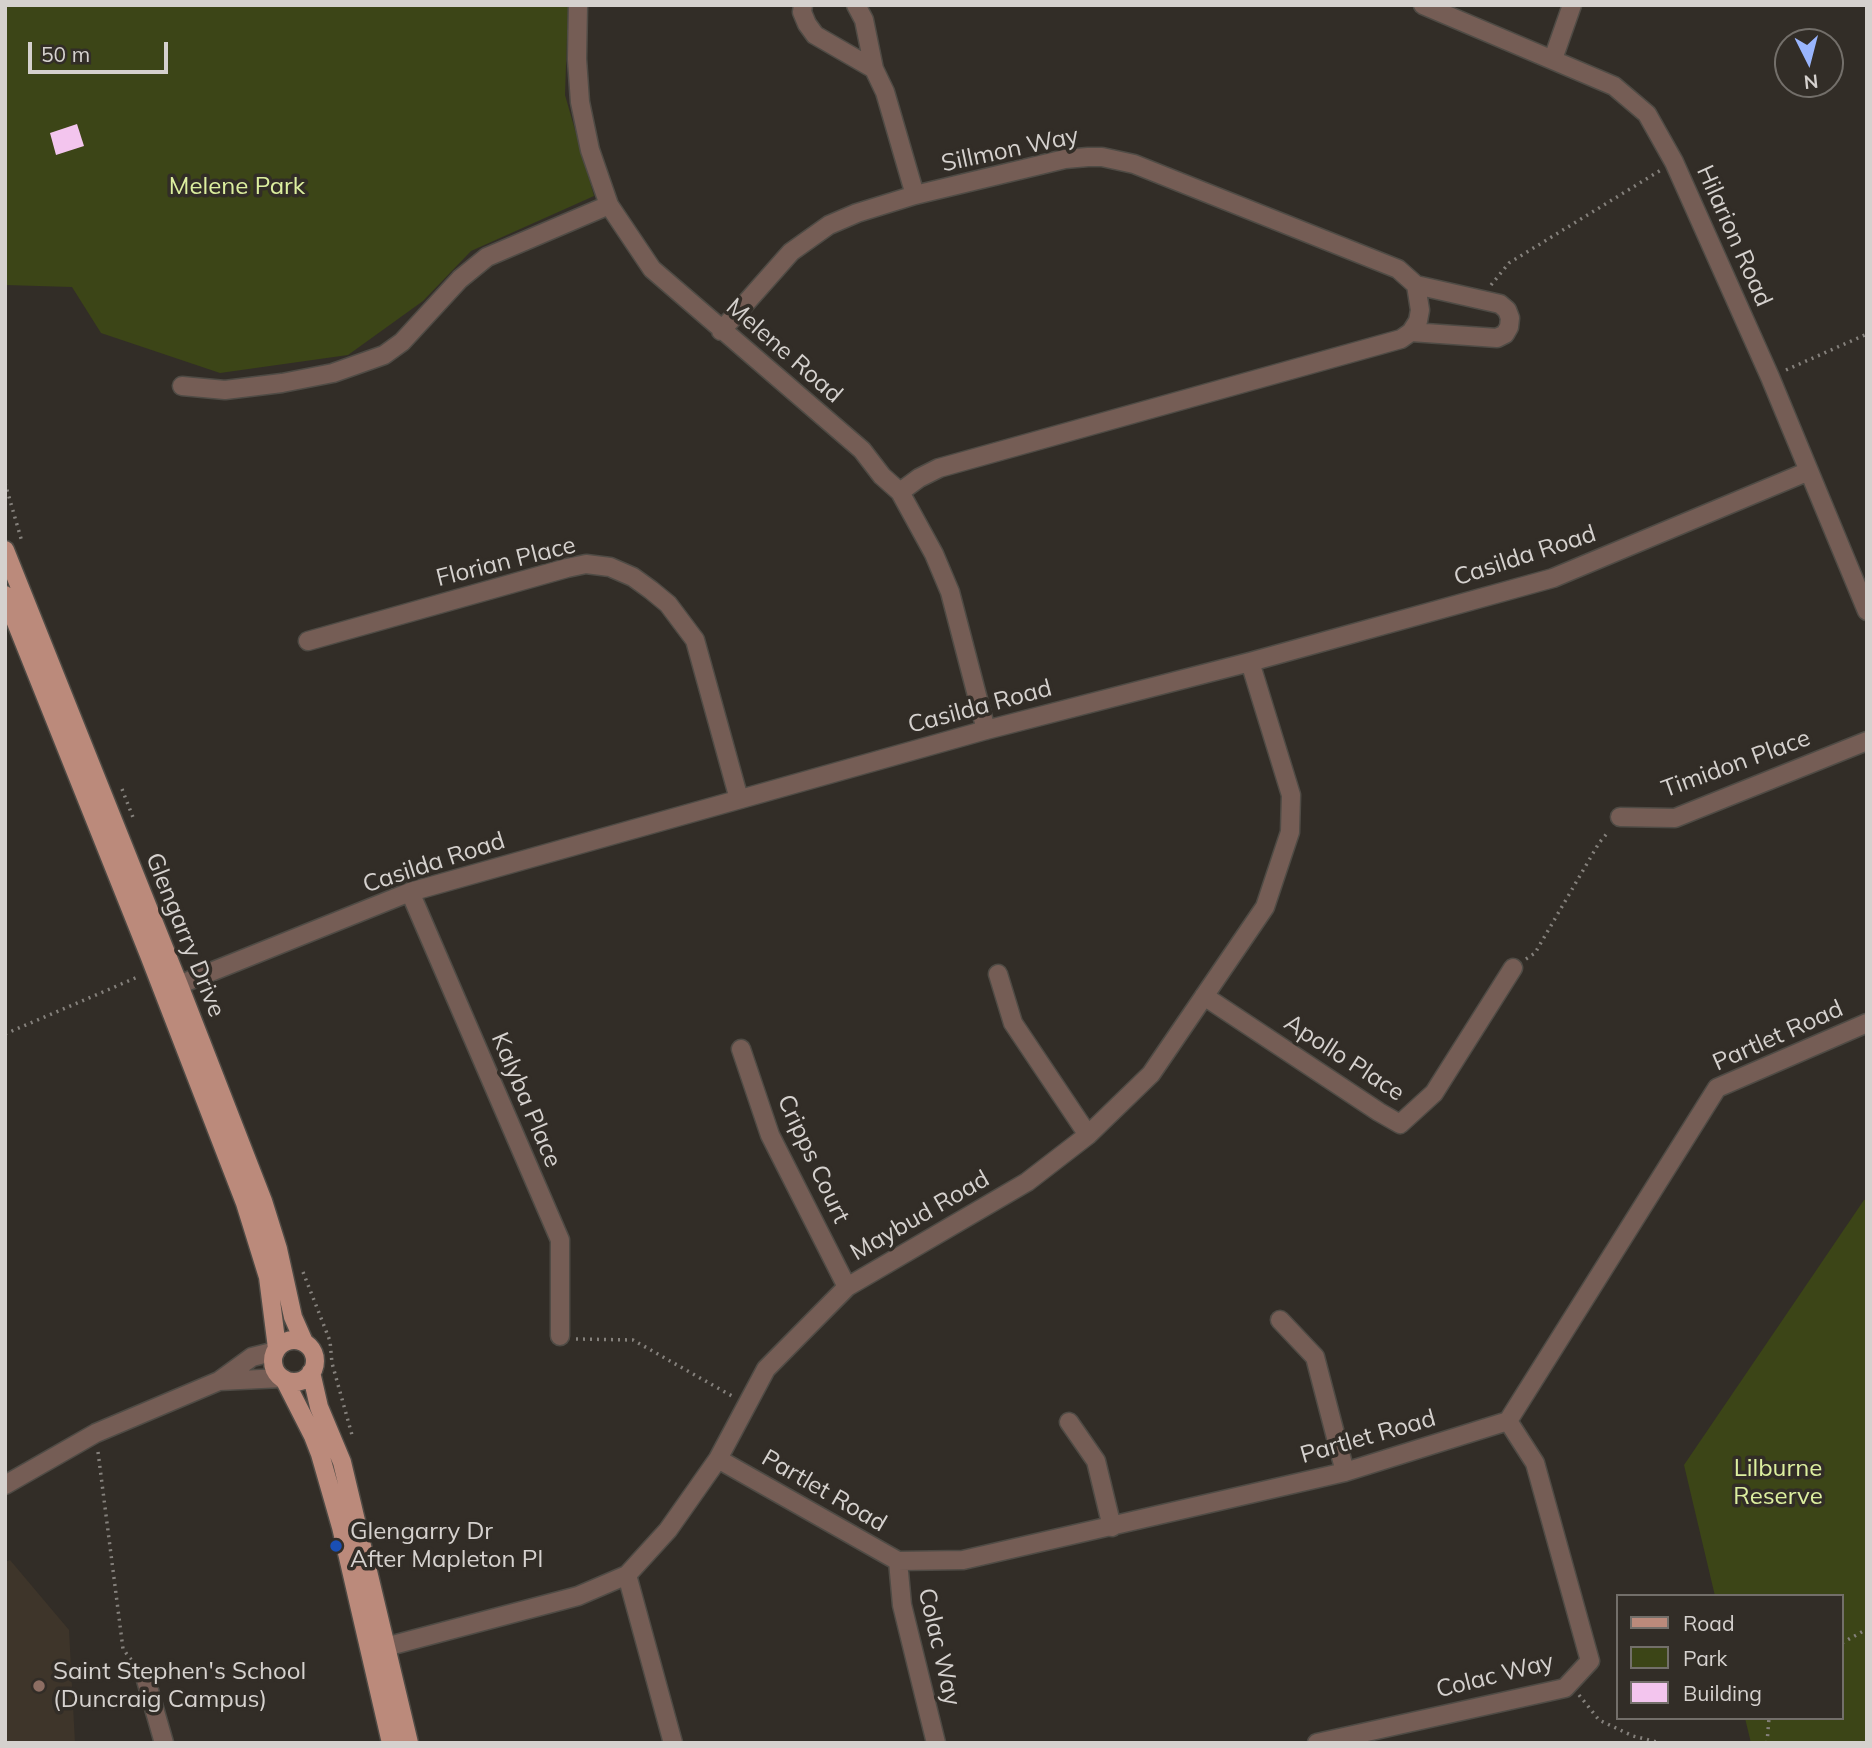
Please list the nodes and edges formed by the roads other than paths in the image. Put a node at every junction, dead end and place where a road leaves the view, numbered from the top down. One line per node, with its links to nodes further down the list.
1 (578, 5): 9 (street, Melene Road)
2 (803, 5): 7 (street)
3 (856, 5): 7 (street)
4 (1423, 5): 6 (street, Hilarion Road)
5 (1572, 5): 6 (street)
6 (1553, 59): 14 (street, Hilarion Road)
7 (874, 69): 8 (street)
8 (915, 195): 10 (street, Sillmon Way); 11 (street, Sillmon Way)
9 (609, 205): 11 (street, Melene Road); 13 (street)
10 (1416, 285): 12 (street); 12 (street, Sillmon Way)
11 (721, 331): 15 (street, Melene Road)
12 (1411, 332): 15 (street, Sillmon Way)
13 (181, 386)
14 (1809, 471): 18 (street, Hilarion Road); 20 (street, Casilda Road)
15 (900, 492): 21 (street, Melene Road)
16 (5, 551): 28 (main road, Glengarry Drive)
17 (5, 596): 28 (main road, Glengarry Drive)
18 (1867, 611)
19 (308, 640): 23 (street, Florian Place)
20 (1250, 662): 21 (street, Casilda Road); 29 (street, Maybud Road)
21 (986, 730): 23 (street, Casilda Road)
22 (1867, 741): 24 (street, Timidon Place)
23 (739, 799): 25 (street, Casilda Road)
24 (1620, 817)
25 (410, 892): 28 (street, Casilda Road); 35 (street, Kalyba Place)
26 (1513, 968): 29 (street, Apollo Place)
27 (998, 974): 32 (street)
28 (171, 988): 36 (main road, Glengarry Drive); 37 (main road, Glengarry Drive)
29 (1204, 996): 32 (street, Maybud Road)
30 (1867, 1023): 41 (street, Partlet Road)
31 (741, 1049): 33 (street, Cripps Court)
32 (1088, 1135): 33 (street, Maybud Road)
33 (847, 1287): 43 (street, Maybud Road)
34 (1280, 1320): 44 (street)
35 (561, 1336)
36 (303, 1342): 37 (main road); 38 (main road)
37 (277, 1349): 39 (main road); 40 (street)
38 (312, 1372): 39 (main road); 49 (main road)
39 (283, 1379): 40 (street); 49 (main road)
40 (219, 1381): 45 (street)
41 (1508, 1421): 44 (street, Partlet Road); 56 (street, Colac Way)
42 (1069, 1422): 46 (street)
43 (718, 1459): 47 (street, Partlet Road); 48 (street, Maybud Road)
44 (1345, 1472): 46 (street, Partlet Road)
45 (5, 1485)
46 (1112, 1527): 47 (street, Partlet Road)
47 (898, 1561): 55 (street, Colac Way)
48 (626, 1575): 49 (street, Maybud Road); 54 (street)
49 (379, 1648): 52 (main road); 53 (main road)
50 (146, 1680): 51 (street)
51 (164, 1743)
52 (391, 1743)
53 (409, 1743)
54 (673, 1743)
55 (936, 1743)
56 (1317, 1743)

